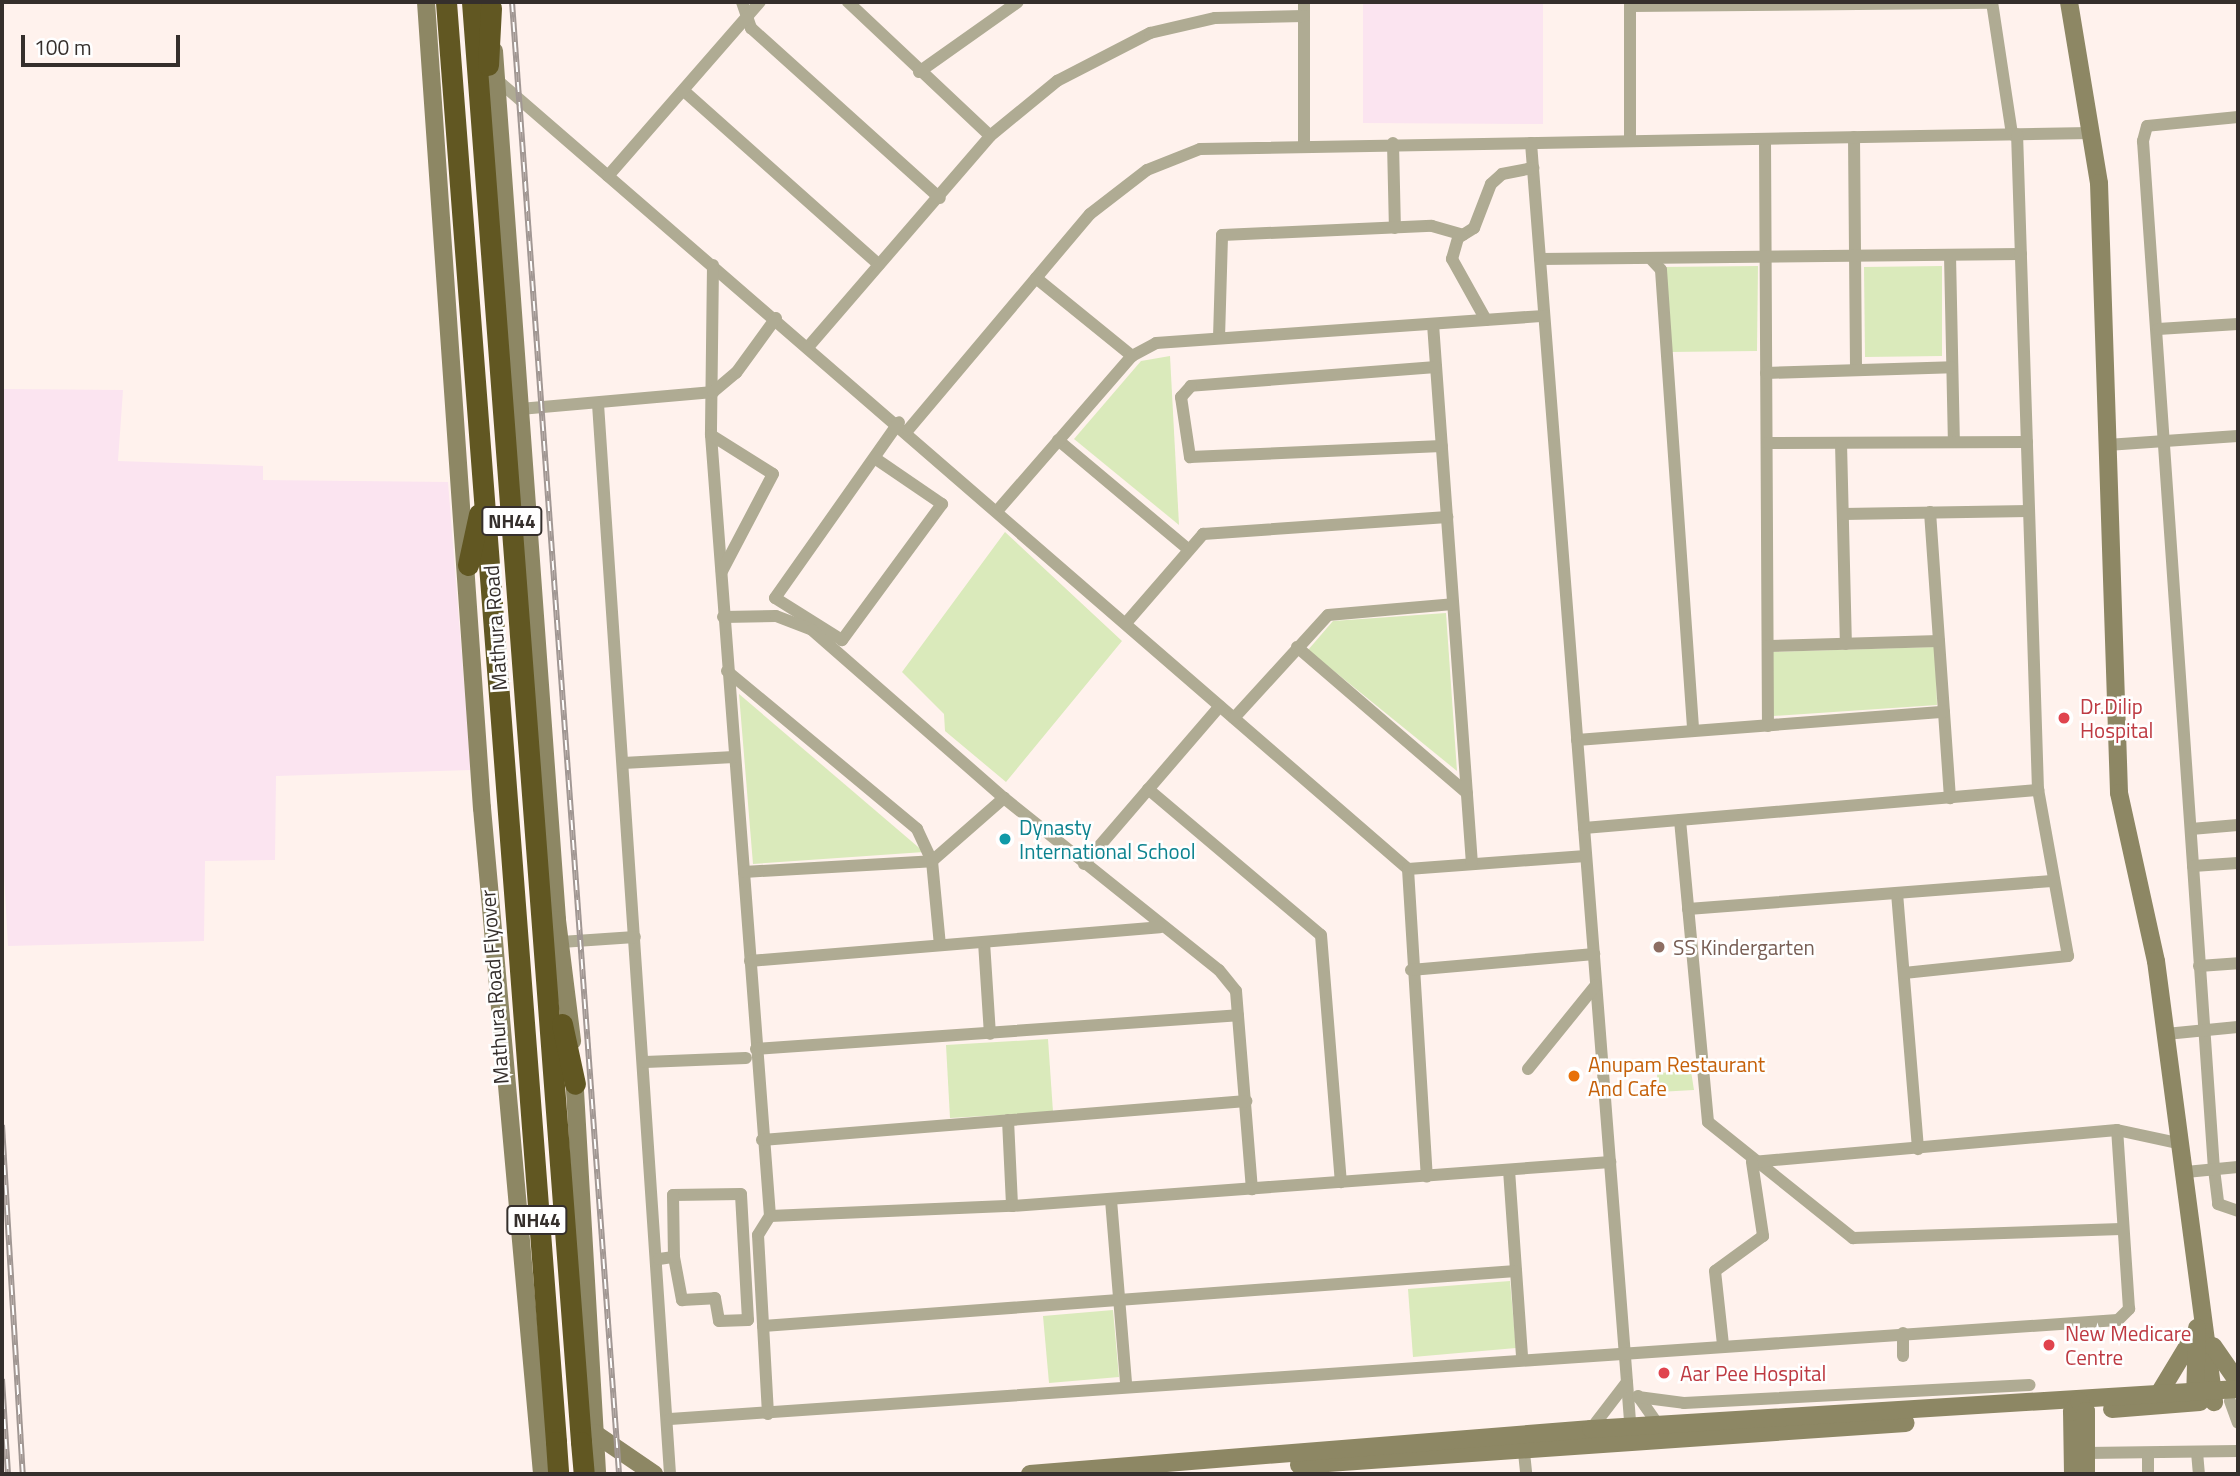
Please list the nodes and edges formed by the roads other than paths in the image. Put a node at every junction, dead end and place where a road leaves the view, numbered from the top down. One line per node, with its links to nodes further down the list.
1 (426, 2): 77 (main road)
2 (446, 2): 70 (highway, NH44)
3 (742, 2): 14 (street)
4 (760, 2): 14 (street)
5 (848, 2): 15 (street)
6 (1018, 2): 15 (street)
7 (1304, 2): 13 (street)
8 (1992, 2): 12 (street); 20 (street)
9 (2069, 2): 19 (main road)
10 (484, 4): 16 (main road); 114 (highway, Mathura Road / NH44)
11 (1630, 4): 12 (street); 24 (street)
12 (1705, 4)
13 (1304, 16): 21 (street); 25 (street)
14 (745, 20): 17 (street); 30 (street)
15 (919, 72): 21 (street)
16 (496, 79): 29 (street); 57 (main road)
17 (684, 90): 29 (street); 40 (street)
18 (2238, 117): 47 (street)
19 (2091, 133): 20 (street); 67 (main road)
20 (2015, 134): 22 (street); 33 (street)
21 (990, 136): 30 (street)
22 (1854, 137): 23 (street); 35 (street)
23 (1765, 139): 24 (street); 36 (street)
24 (1630, 141): 27 (street)
25 (1304, 143): 26 (street); 41 (street)
26 (1393, 143): 27 (street); 31 (street)
27 (1531, 143): 28 (street)
28 (1533, 168): 32 (street); 38 (street)
29 (608, 176): 39 (street)
30 (940, 198): 40 (street)
31 (1395, 228): 32 (street); 48 (street)
32 (1463, 235): 44 (street)
33 (2021, 254): 34 (street); 64 (street)
34 (1950, 255): 35 (street); 52 (street)
35 (1855, 256): 36 (street); 53 (street)
36 (1766, 257): 37 (street); 54 (street)
37 (1650, 258): 38 (street); 91 (street)
38 (1540, 259): 42 (street)
39 (713, 265): 43 (street); 55 (street)
40 (879, 265): 49 (street)
41 (1036, 278): 50 (street); 58 (street)
42 (1544, 316): 44 (street); 92 (street)
43 (776, 318): 49 (street); 55 (street)
44 (1486, 320): 45 (street)
45 (1433, 324): 48 (street); 51 (street)
46 (2238, 324): 47 (street)
47 (2158, 329): 62 (street)
48 (1219, 338): 50 (street)
49 (809, 346): 58 (street)
50 (1132, 356): 61 (street)
51 (1436, 367): 68 (street); 68 (street)
52 (1952, 367): 53 (street); 63 (street)
53 (1856, 370): 54 (street)
54 (1766, 373): 65 (street)
55 (713, 392): 56 (street); 59 (street)
56 (598, 404): 57 (street); 94 (street)
57 (520, 409): 118 (main road)
58 (904, 426): 69 (street); 71 (street)
59 (711, 435): 78 (street); 78 (street)
60 (2238, 436): 62 (street)
61 (1058, 440): 71 (street); 76 (street)
62 (2167, 441): 67 (street); 103 (street)
63 (1954, 442): 64 (street); 66 (street)
64 (2027, 442): 72 (street)
65 (1767, 443): 66 (street); 84 (street)
66 (1841, 443): 74 (street)
67 (2107, 445): 132 (main road)
68 (1442, 446): 75 (street)
69 (876, 459): 69 (street)
70 (484, 495): 77 (highway); 191 (highway, Mathura Road Flyover / NH44, bridge)
71 (998, 510): 81 (street)
72 (2029, 511): 73 (street); 96 (street)
73 (1930, 512): 74 (street); 82 (street)
74 (1843, 514): 83 (street)
75 (1447, 517): 76 (street); 79 (street)
76 (1188, 548): 81 (street)
77 (468, 565): 191 (main road)
78 (722, 571): 80 (street)
79 (1453, 604): 85 (street); 97 (street)
80 (723, 617): 86 (street); 98 (street)
81 (1126, 623): 87 (street)
82 (1939, 642): 83 (street); 88 (street)
83 (1846, 644): 84 (street)
84 (1768, 646): 90 (street)
85 (1297, 647): 89 (street); 97 (street)
86 (727, 671): 93 (street); 105 (street)
87 (1220, 706): 89 (street); 95 (street)
88 (1944, 712): 90 (street); 99 (street)
89 (1234, 718): 110 (street)
90 (1768, 726): 91 (street)
91 (1693, 731): 92 (street)
92 (1577, 740): 102 (street)
93 (734, 757): 94 (street); 111 (street)
94 (623, 763): 117 (street)
95 (1148, 789): 107 (street); 150 (street)
96 (2038, 790): 99 (street); 112 (street)
97 (1466, 793): 108 (street)
98 (1004, 798): 105 (street); 107 (street)
99 (1950, 798): 100 (street)
100 (1680, 820): 102 (street); 115 (street)
101 (2238, 825): 103 (street)
102 (1584, 828): 104 (street)
103 (2191, 829): 109 (street)
104 (1586, 856): 108 (street); 121 (street)
105 (932, 861): 111 (street); 120 (street)
106 (2238, 863): 109 (street)
107 (1084, 864): 116 (street)
108 (1472, 864): 110 (street)
109 (2193, 866): 124 (street)
110 (1408, 869): 125 (street)
111 (744, 872): 122 (street)
112 (2052, 881): 113 (street); 126 (street)
113 (1897, 893): 115 (street); 126 (street)
114 (541, 908): 136 (highway); 190 (highway, NH44, bridge)
115 (1688, 909): 144 (street)
116 (1160, 927): 119 (street); 128 (street)
117 (635, 937): 118 (street); 134 (street)
118 (561, 942): 136 (main road)
119 (984, 942): 120 (street); 131 (street)
120 (940, 945): 122 (street)
121 (1594, 954): 125 (street); 127 (street)
122 (750, 961): 133 (street)
123 (2238, 963): 124 (street)
124 (2199, 966): 130 (street)
125 (1411, 970): 149 (street)
126 (1904, 973): 142 (street)
127 (1596, 985): 135 (street); 143 (street)
128 (1238, 1015): 131 (street); 137 (street)
129 (2238, 1027): 130 (street)
130 (2202, 1030): 132 (street); 147 (street)
131 (990, 1034): 133 (street)
132 (2166, 1034): 141 (main road)
133 (751, 1053): 134 (street); 140 (street)
134 (645, 1062): 160 (street)
135 (1528, 1069)
136 (575, 1084): 183 (main road)
137 (1246, 1101): 138 (street); 151 (street)
138 (1008, 1120): 140 (street); 155 (street)
139 (2117, 1130): 141 (street); 142 (street); 158 (street)
140 (762, 1140): 152 (street)
141 (2182, 1144): 148 (main road)
142 (1918, 1149): 144 (street)
143 (1610, 1162): 146 (street); 167 (street)
144 (1752, 1162): 158 (street); 166 (street)
145 (2238, 1167): 147 (street)
146 (1509, 1170): 149 (street); 161 (street)
147 (2214, 1170): 148 (street); 156 (street)
148 (2186, 1172): 164 (main road)
149 (1427, 1176): 150 (street)
150 (1341, 1182): 151 (street)
151 (1252, 1189): 154 (street)
152 (767, 1196): 153 (street); 157 (street)
153 (742, 1198): 159 (street); 159 (street)
154 (1111, 1200): 155 (street); 162 (street)
155 (1012, 1206): 157 (street)
156 (2238, 1210)
157 (770, 1216): 163 (street)
158 (2122, 1229): 165 (street)
159 (674, 1257): 160 (street)
160 (659, 1258): 179 (street)
161 (1516, 1271): 162 (street); 169 (street)
162 (1118, 1300): 163 (street); 172 (street)
163 (763, 1326): 178 (street)
164 (2201, 1330): 171 (main road); 174 (main road); 176 (main road)
165 (1903, 1333): 166 (street); 168 (street)
166 (1723, 1345): 167 (street)
167 (1624, 1351): 169 (street); 170 (street)
168 (1903, 1356)
169 (1522, 1358): 172 (street)
170 (1627, 1382): 175 (street); 182 (street); 184 (street)
171 (2238, 1382)
172 (1126, 1384): 178 (street)
173 (2030, 1385): 175 (street)
174 (2160, 1392): 176 (main road); 177 (main road)
175 (1638, 1397): 181 (street)
176 (2217, 1397): 177 (main road); 180 (street)
177 (2079, 1408): 181 (main road); 184 (main road); 188 (main road); 197 (main road)
178 (768, 1414): 179 (street)
179 (670, 1419): 193 (street)
180 (2238, 1423)
181 (1658, 1425): 184 (main road)
182 (1591, 1429): 184 (main road); 185 (main road)
183 (594, 1433): 190 (main road); 192 (main road)
184 (1631, 1434): 185 (main road)
185 (1523, 1442): 194 (main road); 195 (main road); 196 (street)
186 (2238, 1451): 187 (street)
187 (2197, 1452): 189 (street); 200 (street)
188 (2086, 1453): 189 (street); 198 (main road)
189 (2148, 1455): 199 (street)
190 (592, 1469): 191 (main road)
191 (547, 1470)
192 (654, 1474)
193 (670, 1474)
194 (1030, 1474)
195 (1166, 1474)
196 (1527, 1474)
197 (2073, 1474)
198 (2086, 1474)
199 (2148, 1474)
200 (2199, 1474)

